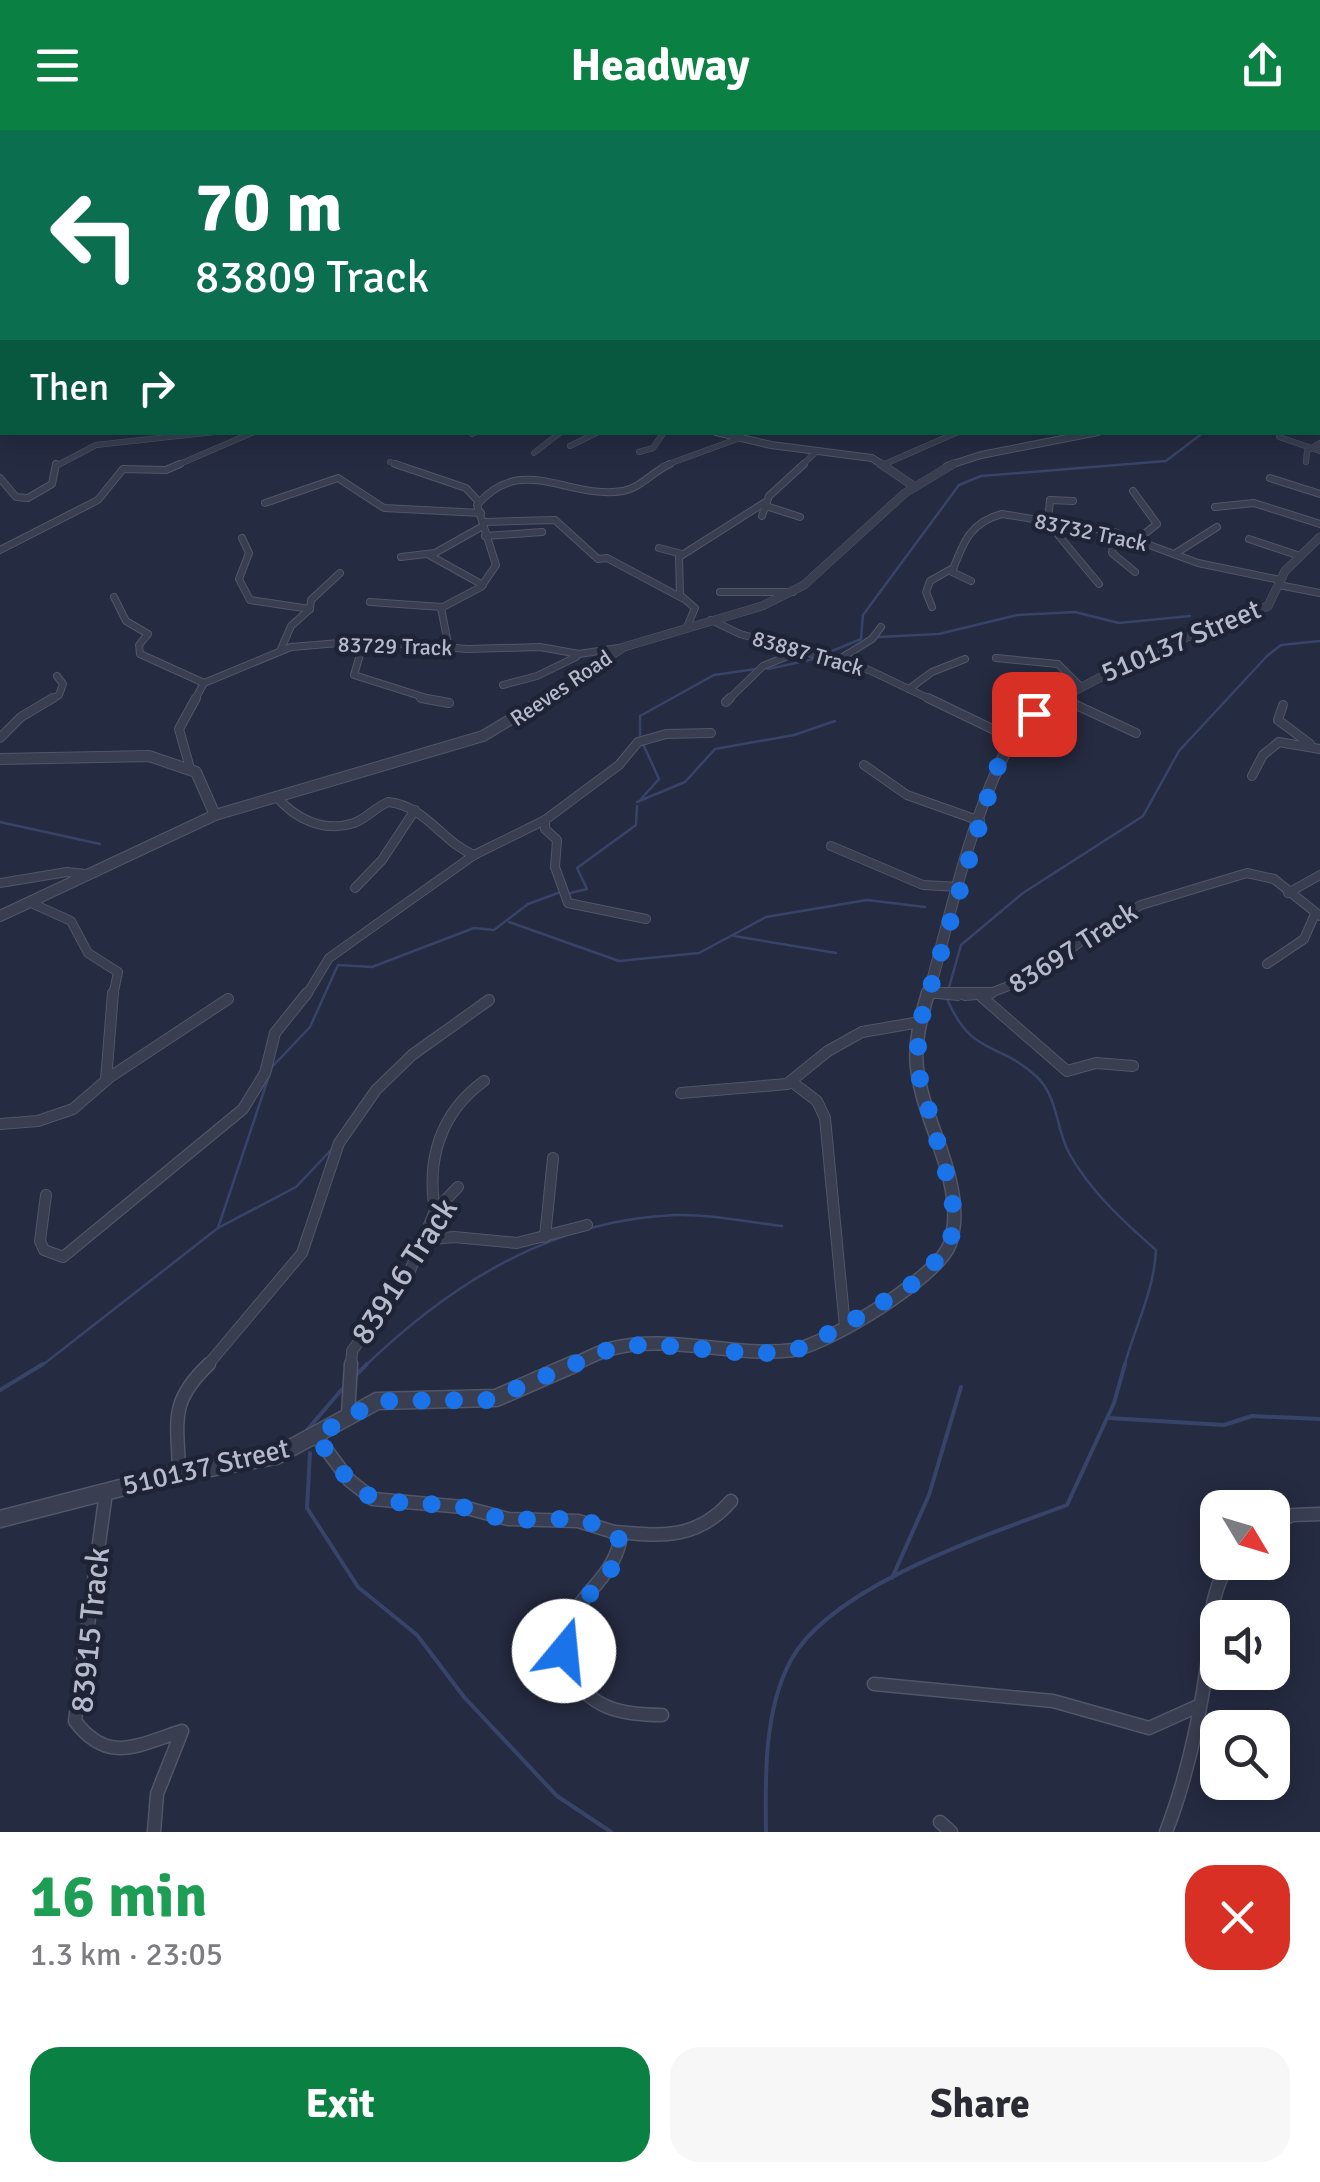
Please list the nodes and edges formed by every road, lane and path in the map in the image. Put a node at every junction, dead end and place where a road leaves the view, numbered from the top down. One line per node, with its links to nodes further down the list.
1 (566, 130): 2 (street)
2 (574, 130)
3 (199, 435): 14 (street)
4 (247, 435): 46 (street)
5 (556, 435): 19 (street)
6 (592, 435): 15 (street)
7 (662, 435): 18 (street)
8 (728, 435): 13 (street)
9 (942, 435): 22 (street)
10 (1082, 435): 25 (street, Reeves Road)
11 (1279, 437): 16 (street)
12 (87, 438): 14 (street)
13 (740, 438): 17 (street); 30 (street)
14 (102, 440): 23 (street)
15 (570, 446)
16 (1318, 447): 21 (street)
17 (818, 451): 22 (street); 31 (street)
18 (639, 452)
19 (534, 453)
20 (390, 462): 30 (street)
21 (1306, 462)
22 (886, 464): 25 (street)
23 (0, 478)
24 (1270, 478): 27 (street)
25 (914, 487): 60 (street, Reeves Road)
26 (1133, 491): 43 (street)
27 (1320, 494)
28 (1074, 500): 36 (street)
29 (265, 502): 35 (street)
30 (478, 502): 35 (street)
31 (764, 504): 33 (street); 34 (street); 48 (street)
32 (1216, 507): 40 (street)
33 (762, 516)
34 (800, 517)
35 (483, 520): 41 (street); 49 (street); 63 (street)
36 (1048, 520): 37 (street, 83732 Track); 52 (street, 83732 Track)
37 (1066, 524): 43 (street, 83732 Track); 57 (street)
38 (1217, 527): 47 (street)
39 (542, 532): 41 (street)
40 (1320, 534): 50 (street, 510137 Street)
41 (485, 536): 58 (street)
42 (242, 538): 67 (street)
43 (1136, 538): 47 (street, 83732 Track); 53 (street)
44 (1249, 539): 50 (street)
45 (660, 548): 48 (street)
46 (0, 550)
47 (1176, 553): 56 (street, 83732 Track)
48 (682, 554): 63 (street)
49 (428, 555): 51 (street); 58 (street)
50 (1300, 556): 56 (street, 510137 Street)
51 (401, 557)
52 (953, 568): 55 (street); 66 (street)
53 (1135, 572)
54 (340, 573): 67 (street)
55 (971, 580)
56 (1280, 583): 61 (street, 83732 Track); 83 (street, 510137 Street)
57 (1099, 584)
58 (484, 585): 65 (street)
59 (720, 592): 60 (street)
60 (793, 592): 68 (street, Reeves Road)
61 (1320, 593)
62 (114, 597): 81 (street)
63 (682, 598): 69 (street)
64 (370, 602): 65 (street)
65 (442, 607): 73 (street)
66 (932, 607)
67 (310, 610): 74 (street)
68 (711, 620): 69 (street, Reeves Road); 75 (street, 83887 Track)
69 (687, 627): 72 (street, Reeves Road)
70 (882, 627): 79 (street)
71 (364, 642): 73 (street, 83729 Track); 74 (street, 83729 Track); 87 (street)
72 (625, 647): 76 (street, 83729 Track); 98 (street, Reeves Road)
73 (449, 648): 76 (street, 83729 Track)
74 (282, 649): 81 (street, 83729 Track)
75 (800, 651): 79 (street, 83887 Track); 86 (street)
76 (583, 654): 82 (street)
77 (996, 658): 83 (street)
78 (965, 659): 84 (street)
79 (838, 660): 84 (street, 83887 Track)
80 (57, 676): 91 (street)
81 (204, 683): 96 (street)
82 (503, 685)
83 (1079, 685): 85 (street, 510137 Street)
84 (909, 689): 92 (street, 83887 Track)
85 (1058, 697): 90 (street); 92 (street, 510137 Street)
86 (726, 702)
87 (448, 704)
88 (1283, 704): 93 (street)
89 (712, 733): 101 (street)
90 (1136, 733)
91 (0, 738)
92 (1013, 739): 102 (street, 510137 Street)
93 (1318, 748): 97 (street)
94 (0, 759): 96 (street)
95 (864, 766): 102 (street)
96 (190, 768): 100 (street)
97 (1252, 776)
98 (276, 796): 99 (street); 100 (street, Reeves Road)
99 (415, 810): 104 (street); 109 (street)
100 (215, 815): 105 (street, Reeves Road)
101 (545, 820): 104 (street); 114 (street)
102 (980, 821): 108 (street, 510137 Street)
103 (831, 846): 108 (street)
104 (474, 855): 129 (street)
105 (85, 874): 107 (street); 111 (street, Reeves Road)
106 (1320, 875): 110 (street)
107 (0, 883)
108 (959, 887): 116 (street, 510137 Street)
109 (356, 888)
110 (1288, 893): 112 (street, 83697 Track); 117 (street, 83697 Track)
111 (29, 902): 113 (street, Reeves Road); 122 (street)
112 (1318, 915): 115 (street)
113 (0, 916)
114 (646, 919)
115 (1267, 964)
116 (928, 993): 117 (street, 83697 Track); 120 (street, 510137 Street)
117 (982, 997): 121 (street)
118 (228, 1000): 122 (street)
119 (489, 1000): 137 (street)
120 (920, 1022): 124 (street); 134 (street, 510137 Street)
121 (1132, 1066)
122 (105, 1076): 126 (street)
123 (484, 1082): 130 (street)
124 (792, 1082): 125 (street); 134 (street)
125 (681, 1093)
126 (0, 1124)
127 (553, 1158): 132 (street)
128 (458, 1187): 130 (street, 83916 Track)
129 (46, 1195)
130 (435, 1211): 133 (street, 83916 Track)
131 (587, 1225): 132 (street)
132 (545, 1237): 133 (street)
133 (424, 1240): 135 (street, 83916 Track)
134 (844, 1326): 135 (street, 510137 Street)
135 (348, 1414): 136 (street, 510137 Street)
136 (316, 1436): 137 (street, 510137 Street); 143 (street)
137 (180, 1474): 138 (street, 510137 Street)
138 (106, 1490): 142 (street, 510137 Street); 149 (street, 83915 Track)
139 (732, 1501): 143 (street)
140 (1320, 1514): 141 (street)
141 (1290, 1516)
142 (0, 1519)
143 (614, 1532): 145 (street)
144 (1221, 1580): 147 (street)
145 (571, 1675): 148 (street)
146 (874, 1684): 147 (street)
147 (1198, 1706): 150 (street)
148 (662, 1715)
149 (154, 1832)
150 (1166, 1832)

